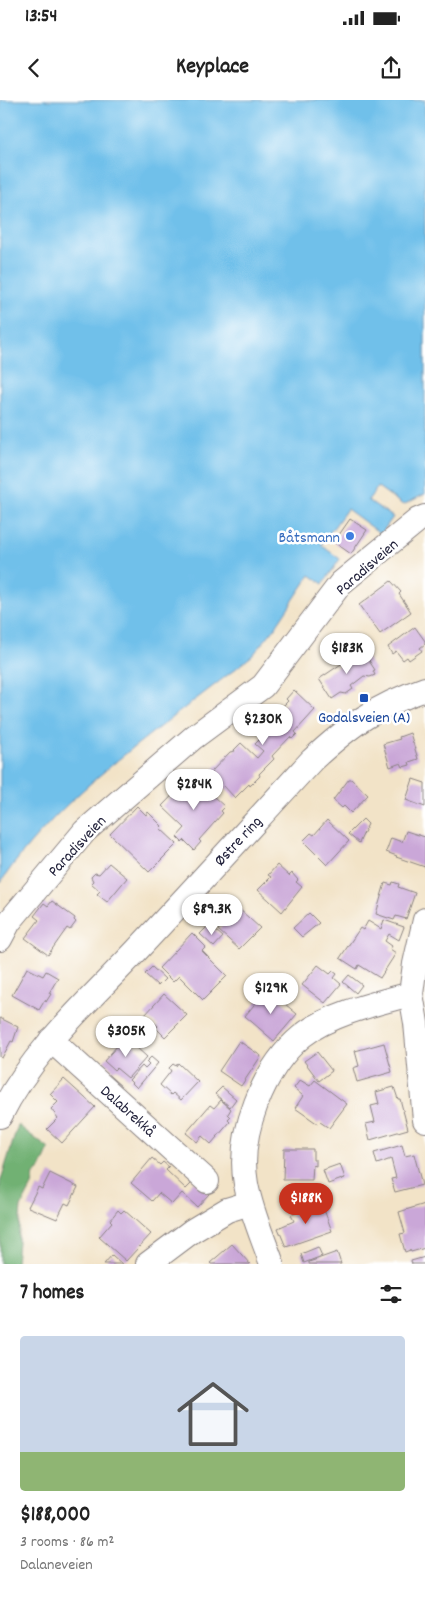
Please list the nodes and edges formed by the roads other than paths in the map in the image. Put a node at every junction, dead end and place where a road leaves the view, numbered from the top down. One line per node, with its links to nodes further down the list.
1 (425, 517): 4 (street, Paradisveien)
2 (425, 689): 6 (street, Østre ring)
3 (425, 920): 5 (street)
4 (0, 940)
5 (411, 994): 8 (street); 9 (street)
6 (51, 1040): 7 (street, Østre ring); 9 (street, Dalabrekkå)
7 (0, 1116)
8 (425, 1120)
9 (232, 1187): 10 (street); 11 (street)
10 (148, 1264)
11 (272, 1264)

